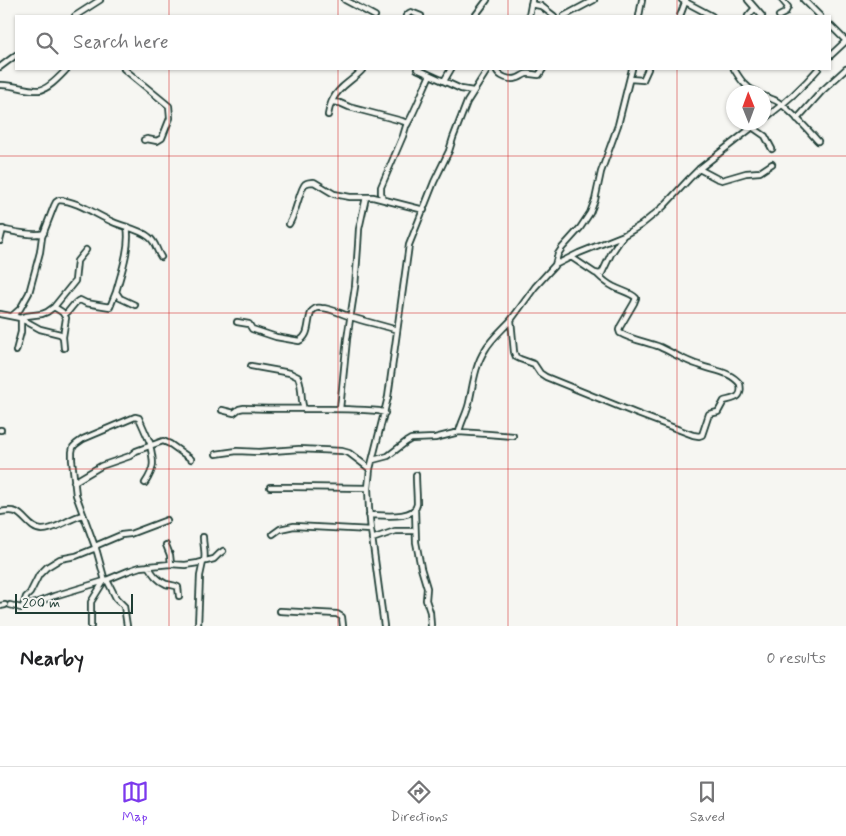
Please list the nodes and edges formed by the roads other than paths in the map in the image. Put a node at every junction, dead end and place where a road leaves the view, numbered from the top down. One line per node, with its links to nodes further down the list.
1 (100, 0): 12 (street)
2 (345, 0): 13 (street)
3 (488, 0): 16 (street)
4 (594, 0): 19 (street)
5 (642, 0): 20 (street)
6 (748, 0): 11 (street)
7 (782, 0): 25 (street)
8 (804, 0): 26 (street)
9 (684, 1): 21 (street); 22 (street)
10 (532, 2): 17 (street); 18 (street)
11 (754, 8): 23 (street); 24 (street)
12 (77, 15)
13 (373, 15)
14 (407, 15): 15 (street)
15 (419, 15)
16 (476, 15)
17 (529, 15)
18 (553, 15)
19 (566, 15)
20 (639, 15)
21 (680, 15)
22 (710, 15)
23 (749, 15)
24 (761, 15)
25 (781, 15)
26 (819, 15)
27 (831, 28): 28 (street)
28 (846, 41): 29 (street)
29 (841, 46): 30 (street); 31 (street)
30 (846, 49)
31 (831, 55)
32 (15, 56): 33 (street)
33 (0, 68)
34 (846, 69): 59 (street)
35 (65, 70): 50 (street)
36 (125, 70): 64 (street)
37 (362, 70): 54 (street)
38 (419, 70): 47 (street)
39 (450, 70): 49 (street)
40 (487, 70): 52 (street)
41 (496, 70): 42 (street)
42 (542, 70)
43 (632, 70): 48 (street)
44 (647, 70): 48 (street)
45 (735, 70): 51 (street)
46 (817, 70): 55 (street)
47 (430, 75): 49 (street); 58 (street)
48 (630, 79): 83 (street)
49 (444, 81): 52 (street)
50 (0, 85)
51 (746, 85)
52 (473, 91): 71 (street)
53 (771, 99): 55 (street)
54 (332, 102): 57 (street); 60 (street)
55 (782, 105): 56 (street); 59 (street)
56 (771, 114)
57 (328, 115)
58 (410, 119): 60 (street); 61 (street)
59 (797, 119): 65 (street)
60 (402, 120): 61 (street)
61 (407, 125): 70 (street)
62 (748, 130): 68 (street)
63 (756, 130): 66 (street)
64 (144, 140)
65 (818, 141)
66 (772, 149)
67 (772, 164): 68 (street)
68 (699, 169): 77 (street)
69 (366, 197): 70 (street); 72 (street); 91 (street)
70 (383, 199): 71 (street)
71 (424, 210): 95 (street)
72 (289, 224)
73 (127, 228): 75 (street); 76 (street); 78 (street)
74 (2, 229): 76 (street); 79 (street)
75 (136, 231): 78 (street); 81 (street)
76 (44, 234): 90 (street)
77 (624, 234): 82 (street); 84 (street)
78 (128, 236): 85 (street)
79 (0, 241)
80 (86, 250): 87 (street)
81 (161, 257)
82 (571, 257): 83 (street); 84 (street)
83 (555, 265): 93 (street)
84 (597, 274): 93 (street)
85 (116, 292): 86 (street); 89 (street)
86 (135, 305)
87 (54, 307): 89 (street); 92 (street)
88 (0, 314): 90 (street)
89 (64, 315): 96 (street)
90 (12, 316): 92 (street)
91 (350, 317): 94 (street); 95 (street); 101 (street)
92 (21, 318): 96 (street); 98 (street)
93 (511, 320): 104 (street)
94 (237, 322)
95 (398, 330): 103 (street)
96 (62, 337): 97 (street)
97 (64, 348)
98 (16, 351)
99 (251, 366): 100 (street)
100 (304, 409): 101 (street); 102 (street)
101 (340, 409): 103 (street)
102 (222, 410)
103 (385, 413): 109 (street)
104 (459, 432): 105 (street); 109 (street)
105 (513, 436)
106 (151, 445): 108 (street); 112 (street); 112 (street); 113 (street)
107 (216, 454): 110 (street)
108 (191, 459)
109 (374, 460): 110 (street)
110 (370, 469): 115 (street)
111 (416, 475): 116 (street)
112 (74, 482): 118 (street)
113 (145, 483)
114 (270, 487): 115 (street)
115 (368, 488): 119 (street)
116 (415, 509): 119 (street); 122 (street)
117 (0, 512): 118 (street)
118 (83, 515): 127 (street)
119 (369, 515): 121 (street)
120 (167, 520): 127 (street)
121 (371, 530): 123 (street); 125 (street)
122 (416, 531): 125 (street); 142 (street)
123 (272, 534)
124 (203, 537): 129 (street)
125 (372, 539): 141 (street)
126 (166, 545): 130 (street)
127 (96, 547): 132 (street); 135 (street)
128 (223, 551): 129 (street)
129 (203, 562): 130 (street); 139 (street)
130 (171, 564): 131 (street)
131 (148, 566): 132 (street); 133 (street)
132 (106, 580): 135 (street); 137 (street); 138 (street)
133 (179, 596)
134 (5, 605): 135 (street)
135 (23, 608)
136 (280, 611): 140 (street)
137 (91, 626)
138 (128, 626)
139 (198, 626)
140 (342, 626)
141 (384, 626)
142 (430, 626)

